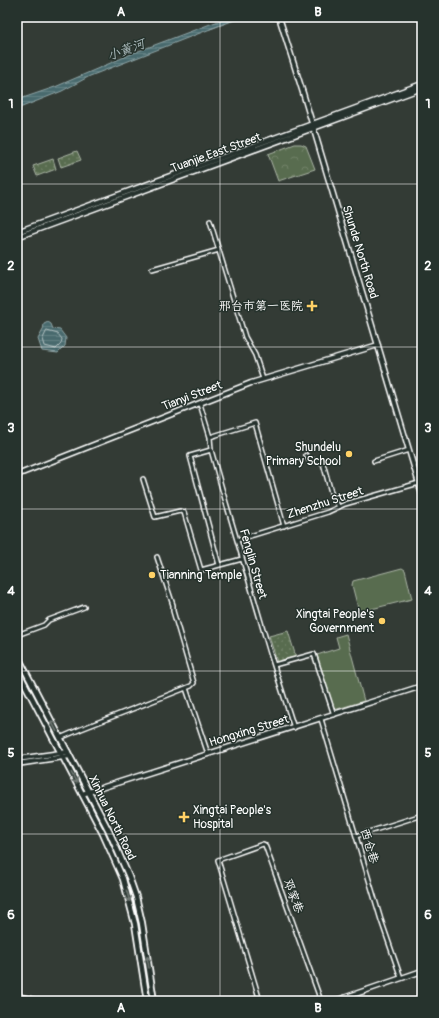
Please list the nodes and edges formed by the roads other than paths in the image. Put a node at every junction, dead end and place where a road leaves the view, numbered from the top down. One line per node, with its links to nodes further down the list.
1 (279, 17): 4 (street, Shunde North Road)
2 (422, 84): 4 (street, Tuanjie East Street)
3 (422, 88): 4 (street, Tuanjie East Street)
4 (312, 126): 6 (street, Tuanjie East Street); 7 (street, Tuanjie East Street); 10 (street, Shunde North Road)
5 (210, 221): 8 (street)
6 (17, 232)
7 (17, 237)
8 (219, 250): 9 (street); 11 (street)
9 (152, 269)
10 (378, 345): 11 (street, Tianyi Street); 15 (street, Shunde North Road)
11 (263, 379): 12 (street, Tianyi Street)
12 (200, 404): 13 (street, Fenglin Street); 18 (street, Tianyi Street)
13 (210, 437): 14 (street, Fenglin Street); 23 (street)
14 (211, 450): 24 (street, Fenglin Street); 27 (street)
15 (409, 450): 17 (street); 20 (street, Shunde North Road)
16 (306, 455): 22 (street)
17 (374, 461)
18 (17, 475)
19 (143, 479): 27 (street)
20 (419, 483): 21 (street, Shunde North Road); 22 (street, Zhenzhu Street)
21 (422, 494)
22 (339, 507): 23 (street, Zhenzhu Street)
23 (284, 526): 24 (street, Zhenzhu Street)
24 (237, 540): 26 (street, Fenglin Street)
25 (157, 557): 34 (street)
26 (242, 559): 27 (street); 31 (street, Fenglin Street)
27 (219, 565)
28 (84, 607): 29 (street)
29 (17, 635)
30 (17, 655): 38 (main road, Xinhua North Road, one-way to 30)
31 (274, 665): 35 (street); 37 (street, Fenglin Street)
32 (17, 669): 40 (main road, Xinhua North Road)
33 (422, 686): 35 (street, Hongxing Street)
34 (186, 688): 38 (street); 41 (street)
35 (334, 715): 36 (street, Hongxing Street)
36 (321, 719): 37 (street, Hongxing Street); 47 (street, 西仓巷)
37 (294, 728): 41 (street, Hongxing Street)
38 (60, 738): 39 (main road, Xinhua North Road)
39 (69, 754): 40 (street); 44 (main road, Xinhua North Road)
40 (62, 755): 42 (street); 43 (street); 45 (main road, Xinhua North Road, one-way to 45)
41 (208, 755): 44 (street, Hongxing Street)
42 (17, 759)
43 (17, 764)
44 (89, 792): 45 (street, Hongxing Street); 53 (main road, Xinhua North Road, one-way to 44)
45 (82, 794): 52 (main road, Xinhua North Road, one-way to 52)
46 (422, 815): 47 (street)
47 (356, 836): 49 (street, 西仓巷)
48 (422, 970): 49 (street)
49 (401, 978): 56 (street)
50 (17, 996): 51 (street)
51 (38, 1001)
52 (147, 1001)
53 (154, 1001)
54 (260, 1001): 55 (street, 邓家巷)
55 (321, 1001)
56 (335, 1001)

